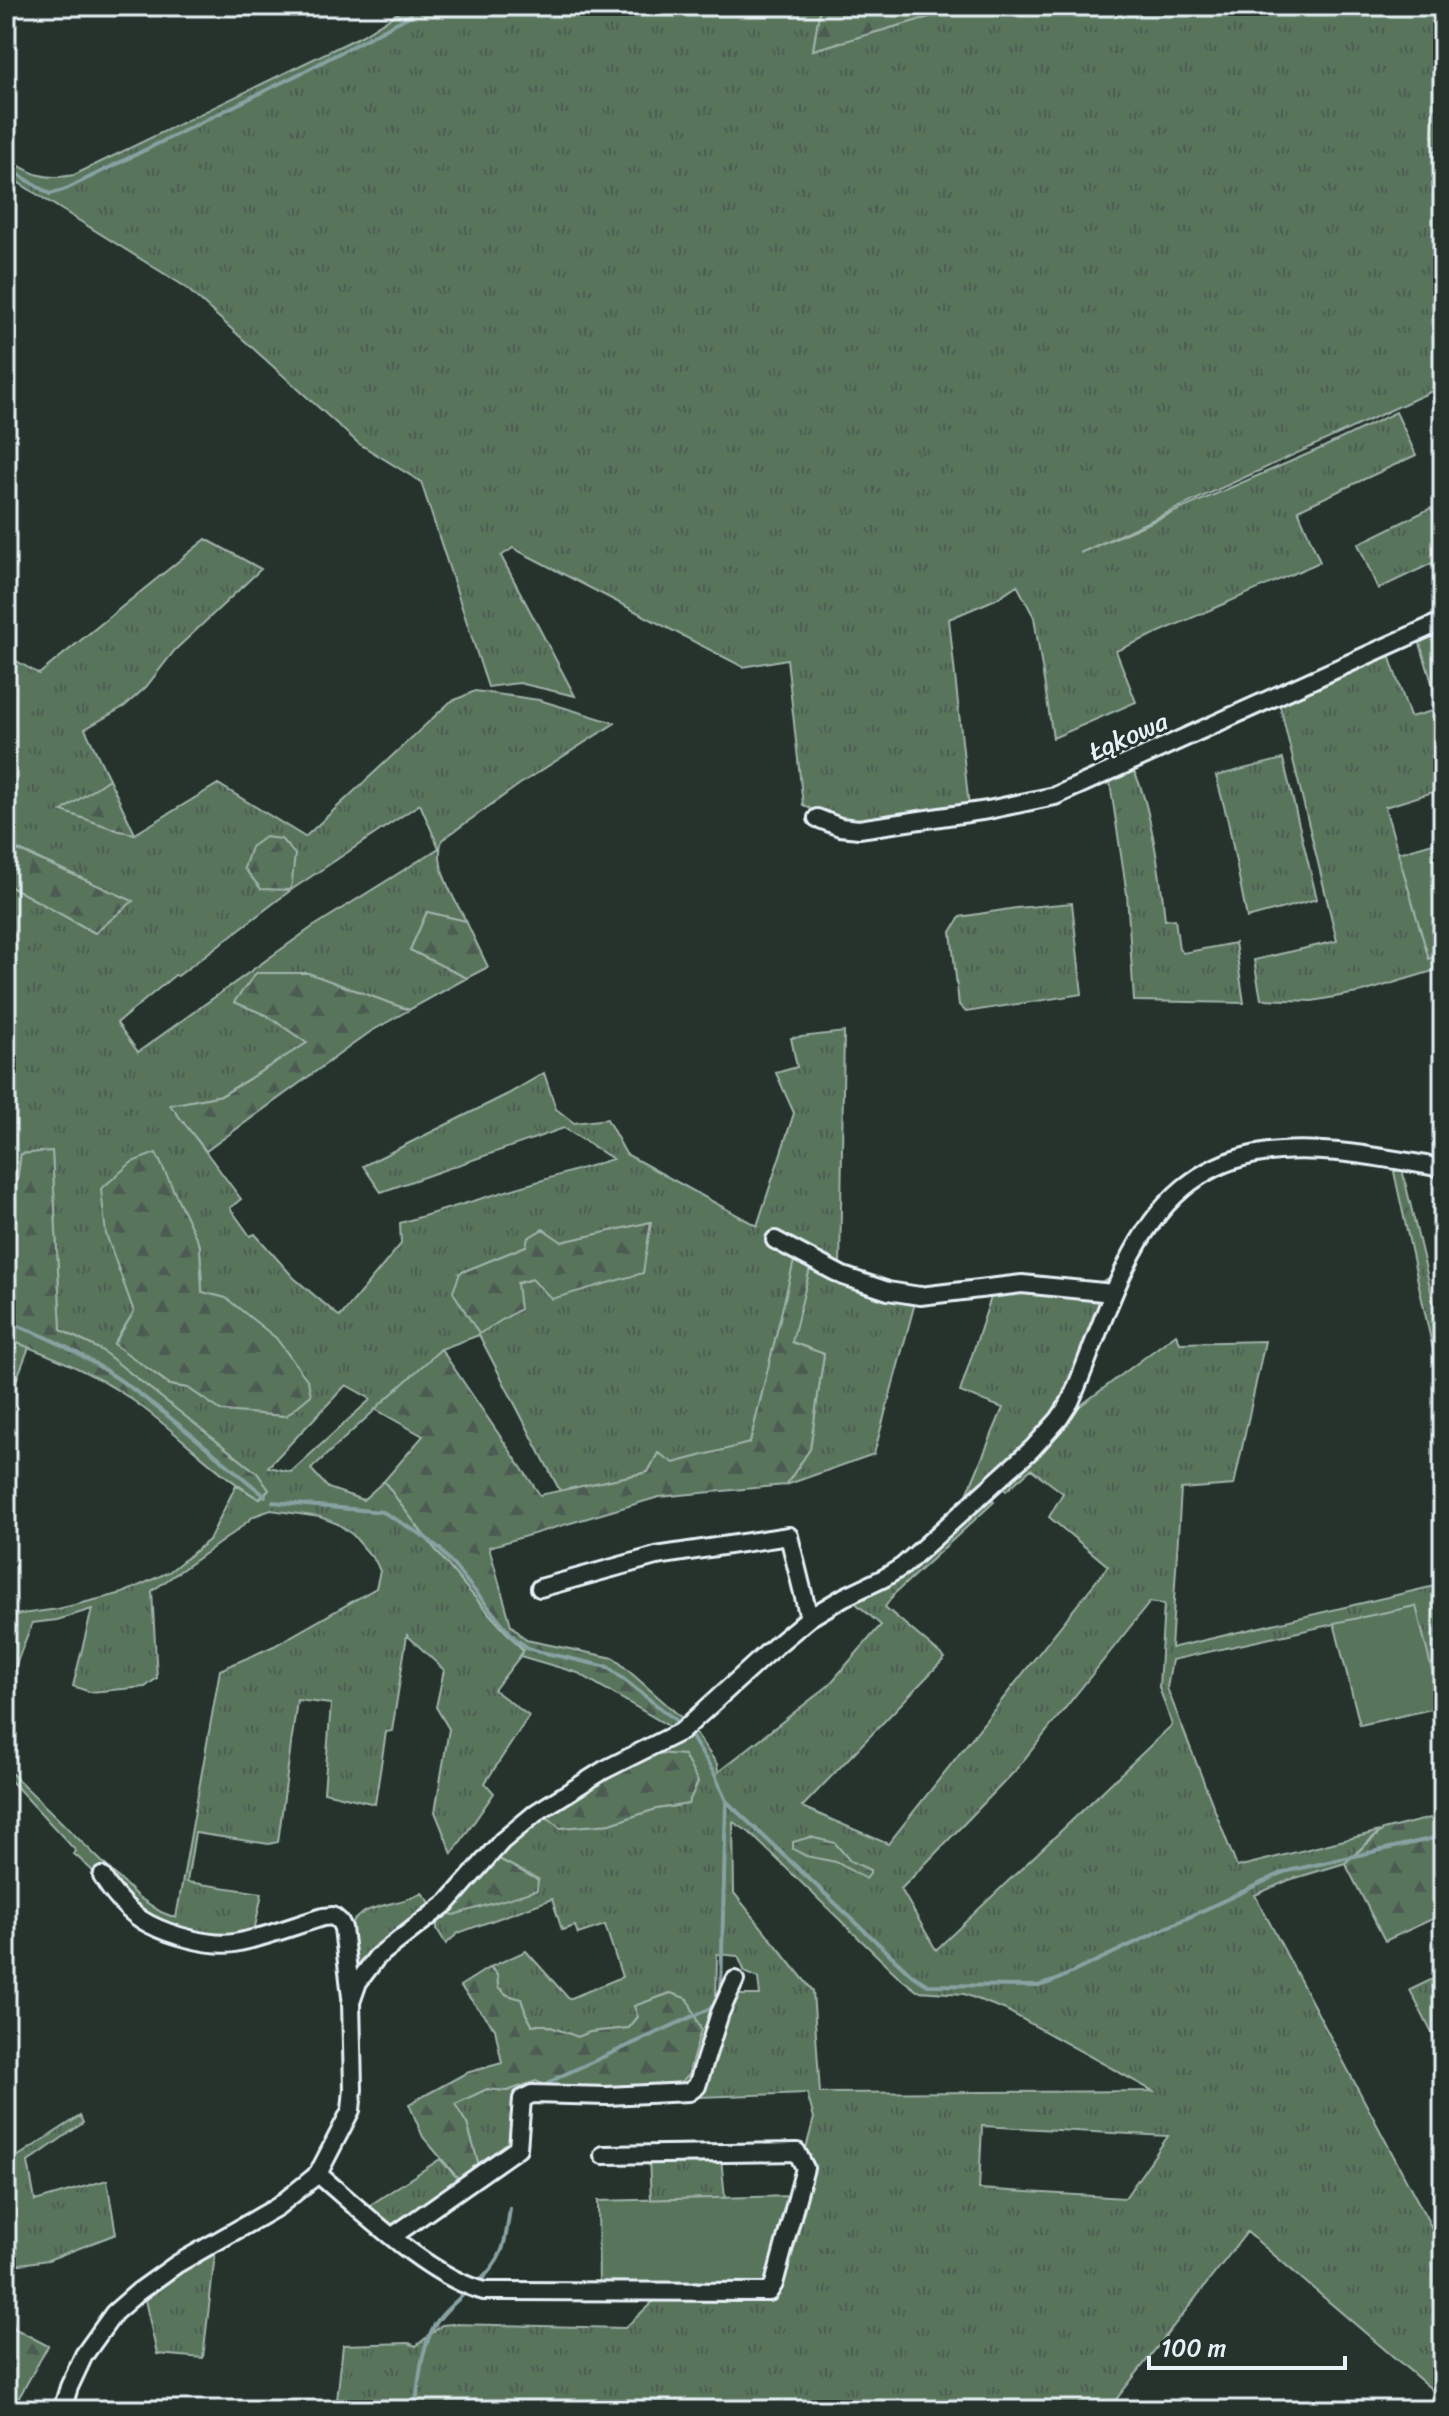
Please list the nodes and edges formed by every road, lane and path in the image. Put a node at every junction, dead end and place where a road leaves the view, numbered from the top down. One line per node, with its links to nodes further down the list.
1 (1443, 621): 2 (street, Łąkowa)
2 (817, 818)
3 (1443, 1168): 5 (street)
4 (775, 1240): 5 (street)
5 (1113, 1293): 7 (street)
6 (540, 1588): 7 (street)
7 (809, 1618): 10 (street)
8 (102, 1876): 10 (street)
9 (735, 1980): 13 (street)
10 (351, 2002): 12 (street)
11 (603, 2155): 13 (street)
12 (318, 2174): 13 (street); 14 (street)
13 (393, 2236)
14 (62, 2410)

